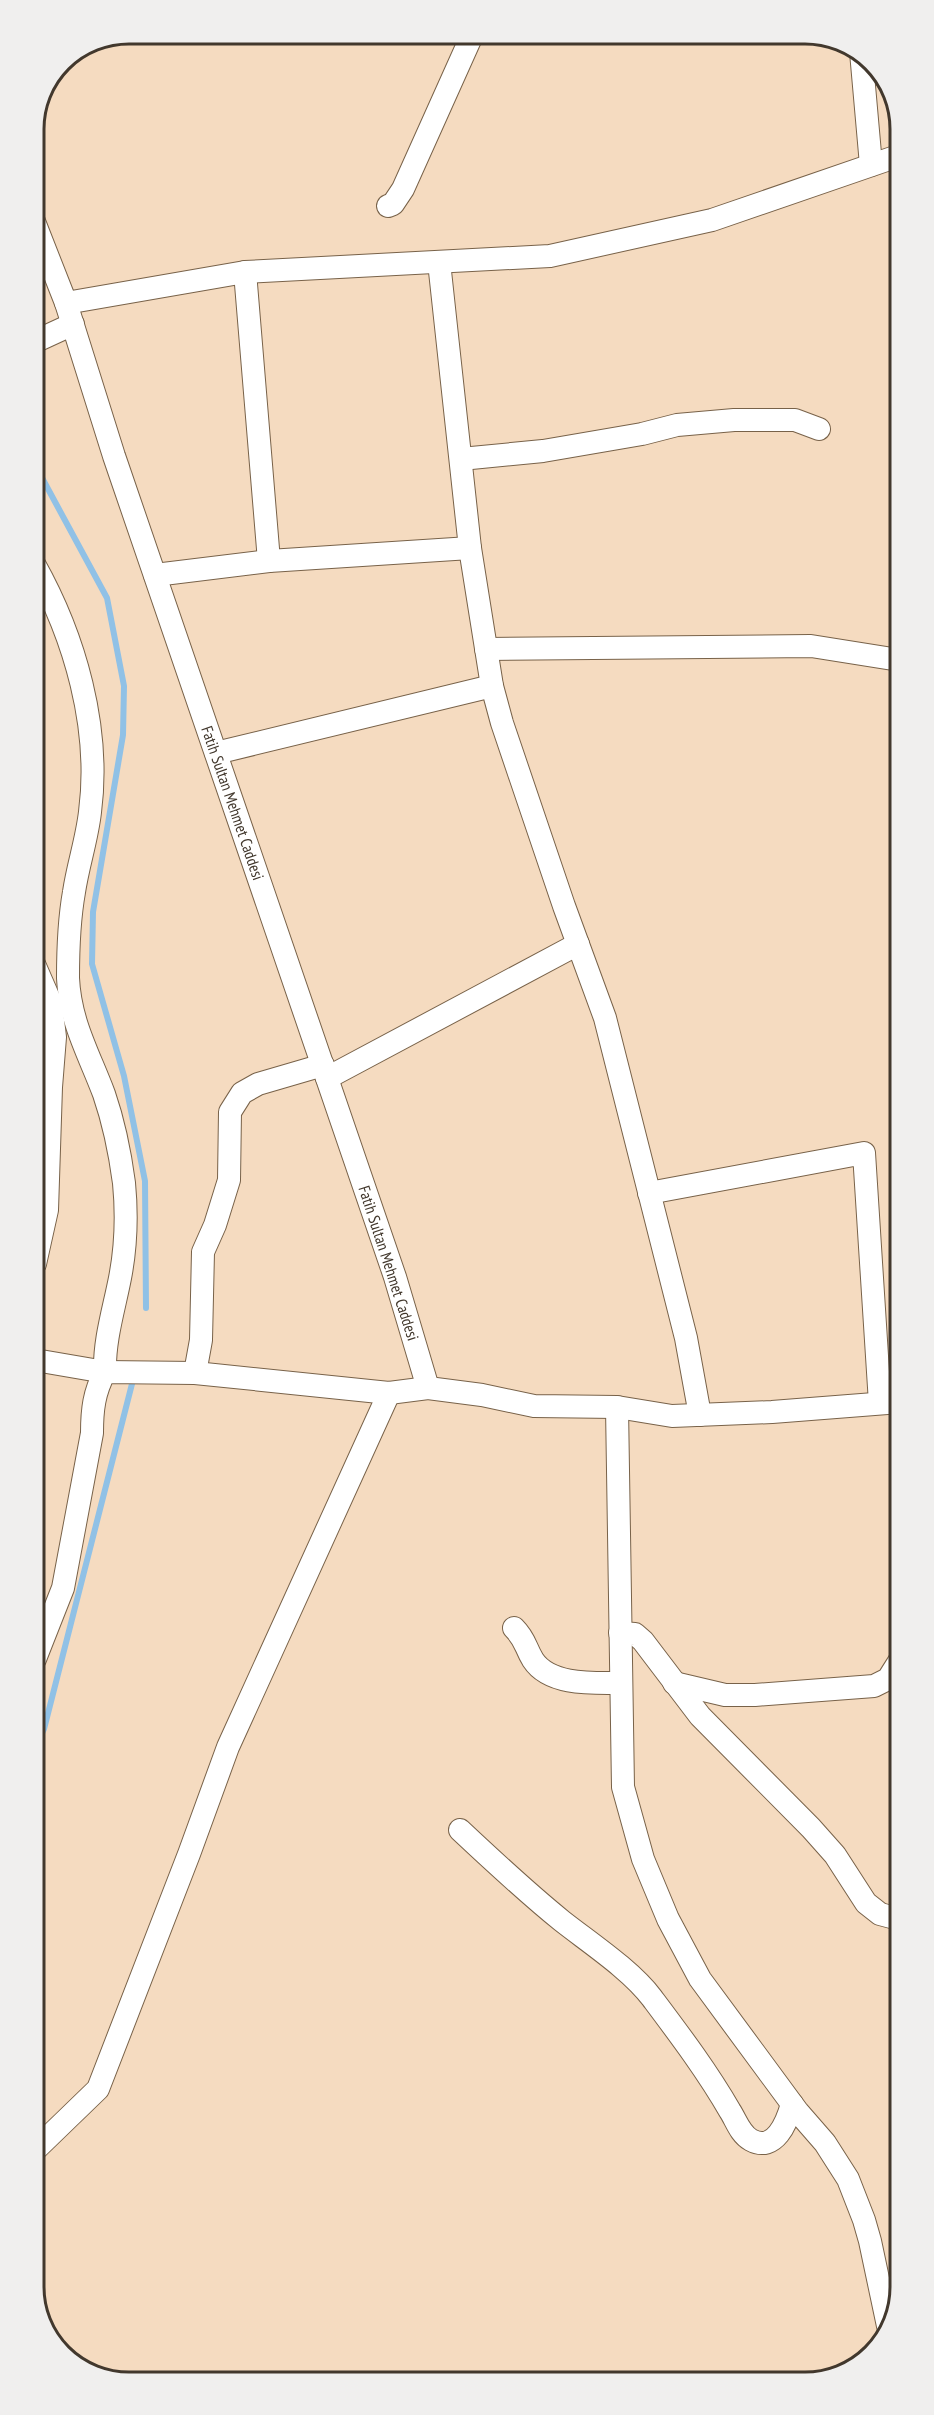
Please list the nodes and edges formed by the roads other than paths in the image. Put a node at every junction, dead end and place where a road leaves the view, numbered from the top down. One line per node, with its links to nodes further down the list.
1 (462, 44): 5 (street)
2 (862, 65): 4 (street)
3 (890, 159): 4 (street)
4 (871, 165): 7 (street)
5 (388, 206)
6 (44, 248): 9 (street, Fatih Sultan Mehmet Caddesi)
7 (439, 262): 8 (street); 12 (street)
8 (245, 272): 9 (street); 14 (street)
9 (69, 314): 10 (street); 15 (street, Fatih Sultan Mehmet Caddesi)
10 (44, 333)
11 (819, 429): 12 (street)
12 (461, 459): 13 (street)
13 (470, 548): 14 (street); 17 (street)
14 (269, 561): 15 (street)
15 (155, 575): 20 (street, Fatih Sultan Mehmet Caddesi)
16 (44, 585): 27 (street)
17 (486, 649): 18 (street); 19 (street)
18 (890, 659)
19 (492, 686): 20 (street); 21 (street)
20 (216, 753): 23 (street, Fatih Sultan Mehmet Caddesi)
21 (578, 944): 23 (street); 24 (street)
22 (44, 987): 25 (street)
23 (325, 1072): 28 (street); 29 (street, Fatih Sultan Mehmet Caddesi)
24 (649, 1193): 31 (street); 33 (street)
25 (44, 1223)
26 (44, 1362): 27 (street)
27 (105, 1372): 28 (street); 36 (street)
28 (195, 1373): 30 (street)
29 (428, 1388): 30 (street); 32 (street)
30 (388, 1393): 43 (street)
31 (890, 1402): 33 (street)
32 (617, 1407): 33 (street); 35 (street)
33 (700, 1415)
34 (514, 1628): 38 (street)
35 (620, 1633): 38 (street); 39 (street)
36 (44, 1636)
37 (890, 1676): 39 (street)
38 (621, 1683): 42 (street)
39 (675, 1683): 41 (street)
40 (460, 1830): 42 (street)
41 (890, 1917)
42 (795, 2108): 44 (street)
43 (44, 2141)
44 (886, 2315)

